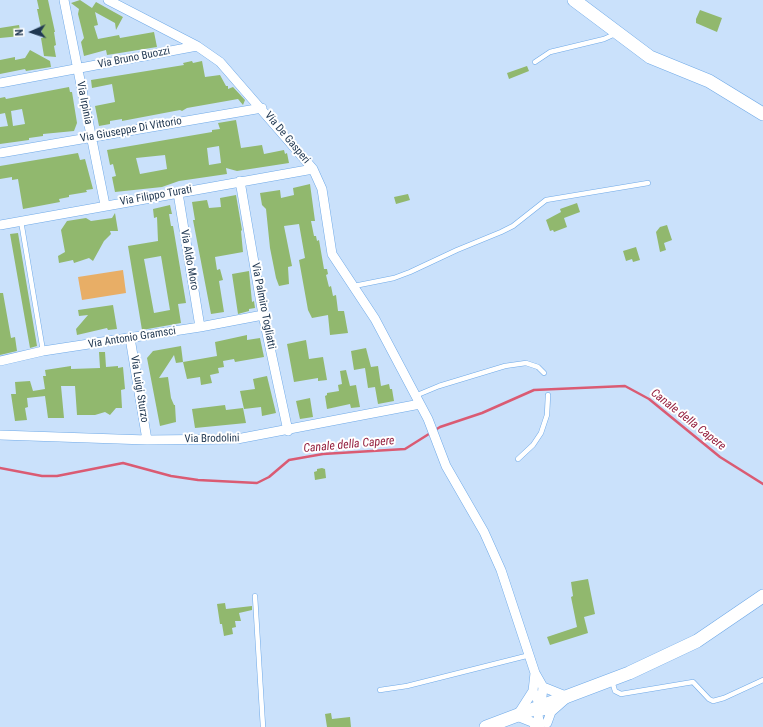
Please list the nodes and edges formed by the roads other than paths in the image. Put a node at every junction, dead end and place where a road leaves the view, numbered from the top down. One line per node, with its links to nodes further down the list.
1 (64, 0): 7 (street, Via Irpinia)
2 (108, 0): 5 (street, Via De Gasperi)
3 (574, 0): 4 (main road)
4 (618, 32): 6 (lane); 10 (main road)
5 (197, 46): 7 (street, Via Bruno Buozzi); 9 (street, Via De Gasperi)
6 (535, 62)
7 (78, 69): 8 (street, Via Bruno Buozzi); 11 (street, Via Irpinia)
8 (0, 83)
9 (262, 108): 11 (street, Via Giuseppe Di Vittorio); 13 (street, Via De Gasperi)
10 (763, 114)
11 (91, 136): 12 (street, Via Giuseppe Di Vittorio); 17 (street, Via Irpinia)
12 (0, 153)
13 (313, 169): 14 (street, Via Filippo Turati); 20 (street, Via De Gasperi)
14 (240, 181): 16 (street, Via Filippo Turati); 21 (street, Via Palmiro Togliatti)
15 (648, 183): 20 (lane)
16 (178, 193): 17 (street, Via Filippo Turati); 22 (street, Via Aldo Moro)
17 (105, 205): 18 (street, Via Filippo Turati)
18 (20, 221): 19 (street, Via Filippo Turati); 24 (lane)
19 (0, 225)
20 (354, 286): 28 (street, Via De Gasperi)
21 (263, 315): 22 (street, Via Antonio Gramsci); 30 (street, Via Palmiro Togliatti)
22 (200, 327): 23 (street, Via Antonio Gramsci)
23 (130, 338): 24 (street, Via Antonio Gramsci); 32 (street, Via Luigi Sturzo)
24 (43, 351): 25 (street, Via Antonio Gramsci)
25 (0, 361)
26 (544, 373): 28 (lane)
27 (548, 395): 33 (lane)
28 (416, 396): 29 (street, Via De Gasperi)
29 (420, 404): 30 (street, Via Brodolini); 36 (street, Via De Gasperi)
30 (288, 431): 32 (street, Via Brodolini)
31 (0, 435): 32 (street, Via Brodolini)
32 (147, 440)
33 (518, 458)
34 (255, 596): 47 (lane)
35 (763, 596): 39 (main road)
36 (530, 655): 37 (street, Via De Gasperi); 41 (lane)
37 (535, 673): 40 (street); 42 (street)
38 (763, 680): 39 (lane)
39 (612, 681): 43 (main road)
40 (543, 687): 43 (street); 44 (street)
41 (380, 690)
42 (533, 692): 44 (street); 45 (street)
43 (568, 696): 44 (main road); 46 (street)
44 (541, 706): 45 (main road); 46 (street)
45 (517, 716): 48 (main road); 49 (street)
46 (545, 726)
47 (263, 727)
48 (486, 727)
49 (536, 727)

